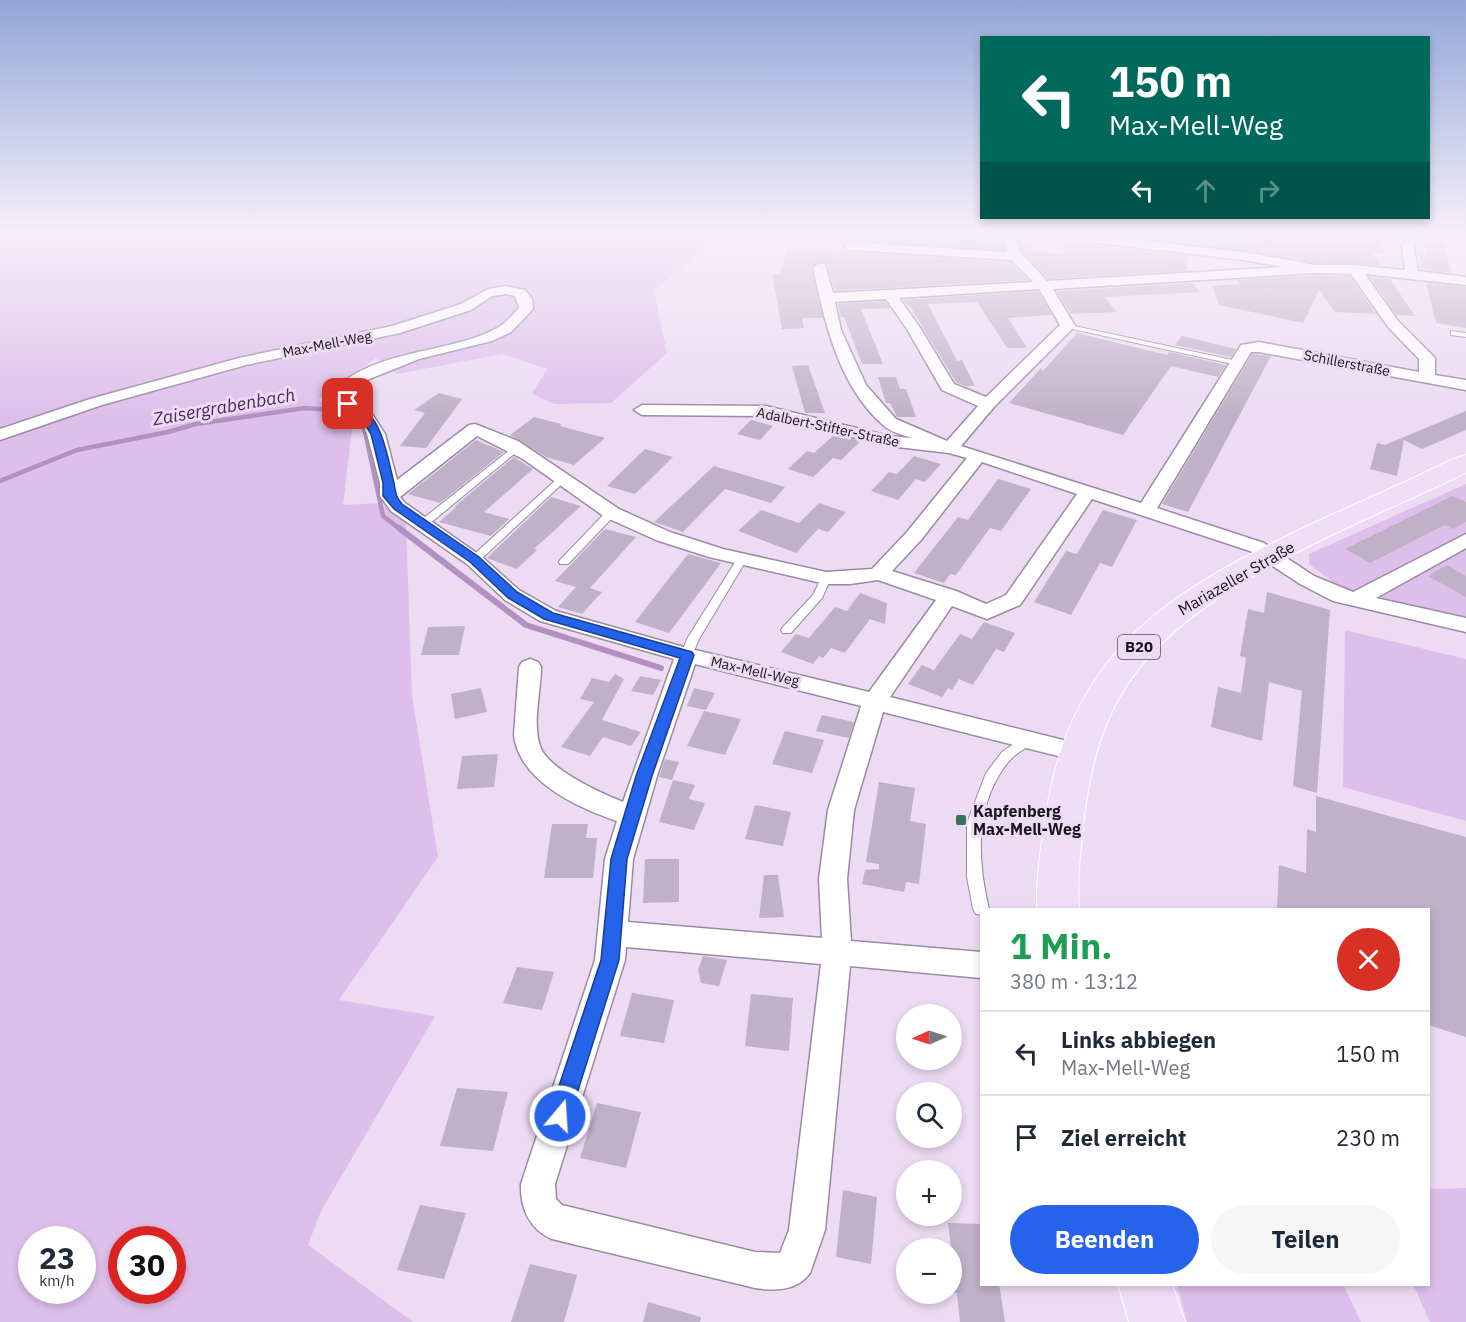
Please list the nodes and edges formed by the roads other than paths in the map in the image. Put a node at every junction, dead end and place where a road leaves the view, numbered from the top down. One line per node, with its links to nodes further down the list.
1 (490, 293): 17 (street, Max-Mell-Weg)
2 (519, 293): 24 (street, Max-Mell-Weg)
3 (826, 293): 8 (street)
4 (925, 293): 7 (street)
5 (1048, 293): 9 (street)
6 (1370, 293): 13 (street)
7 (890, 295): 8 (street); 15 (street)
8 (827, 298): 19 (street)
9 (1068, 326): 12 (lane); 15 (street)
10 (1454, 333): 11 (lane)
11 (1466, 335)
12 (1236, 363): 13 (street, Schillerstraße); 25 (street, Schillerstraße)
13 (1427, 378): 14 (street, Schillerstraße)
14 (1466, 385)
15 (988, 404): 19 (street)
16 (642, 410): 19 (street, Adalbert-Stifter-Straße)
17 (0, 435)
18 (516, 448): 22 (street); 24 (street); 27 (lane)
19 (950, 448): 20 (street, Adalbert-Stifter-Straße)
20 (977, 457): 23 (street, Adalbert-Stifter-Straße); 33 (street)
21 (1466, 463): 29 (main road, Mariazeller Straße / B20)
22 (561, 480): 26 (street); 31 (lane)
23 (1088, 491): 25 (street, Adalbert-Stifter-Straße); 35 (street)
24 (389, 496): 27 (street, Max-Mell-Weg)
25 (1146, 510): 29 (street, Adalbert-Stifter-Straße)
26 (611, 513): 30 (street); 32 (lane)
27 (424, 523): 31 (street, Max-Mell-Weg)
28 (1466, 540): 36 (street)
29 (1271, 556): 36 (street, Adalbert-Stifter-Straße); 43 (main road, Mariazeller Straße / B20)
30 (742, 559): 34 (street); 39 (lane)
31 (474, 560): 39 (street, Max-Mell-Weg)
32 (564, 562)
33 (878, 574): 34 (street); 35 (street)
34 (826, 578): 38 (lane)
35 (949, 596): 41 (street)
36 (1357, 599): 37 (street, Adalbert-Stifter-Straße)
37 (1466, 625)
38 (787, 630)
39 (687, 655): 41 (street, Max-Mell-Weg); 44 (street)
40 (530, 667): 44 (street)
41 (875, 701): 42 (street, Max-Mell-Weg); 48 (street)
42 (1028, 739): 43 (street, Max-Mell-Weg); 45 (lane)
43 (1078, 752): 46 (main road, Mariazeller Straße / B20)
44 (632, 816): 47 (street)
45 (981, 908)
46 (1058, 908)
47 (613, 933): 48 (street); 48 (street)
48 (837, 951): 49 (street)
49 (980, 965)
50 (1146, 1286): 51 (main road)
51 (1156, 1322)

